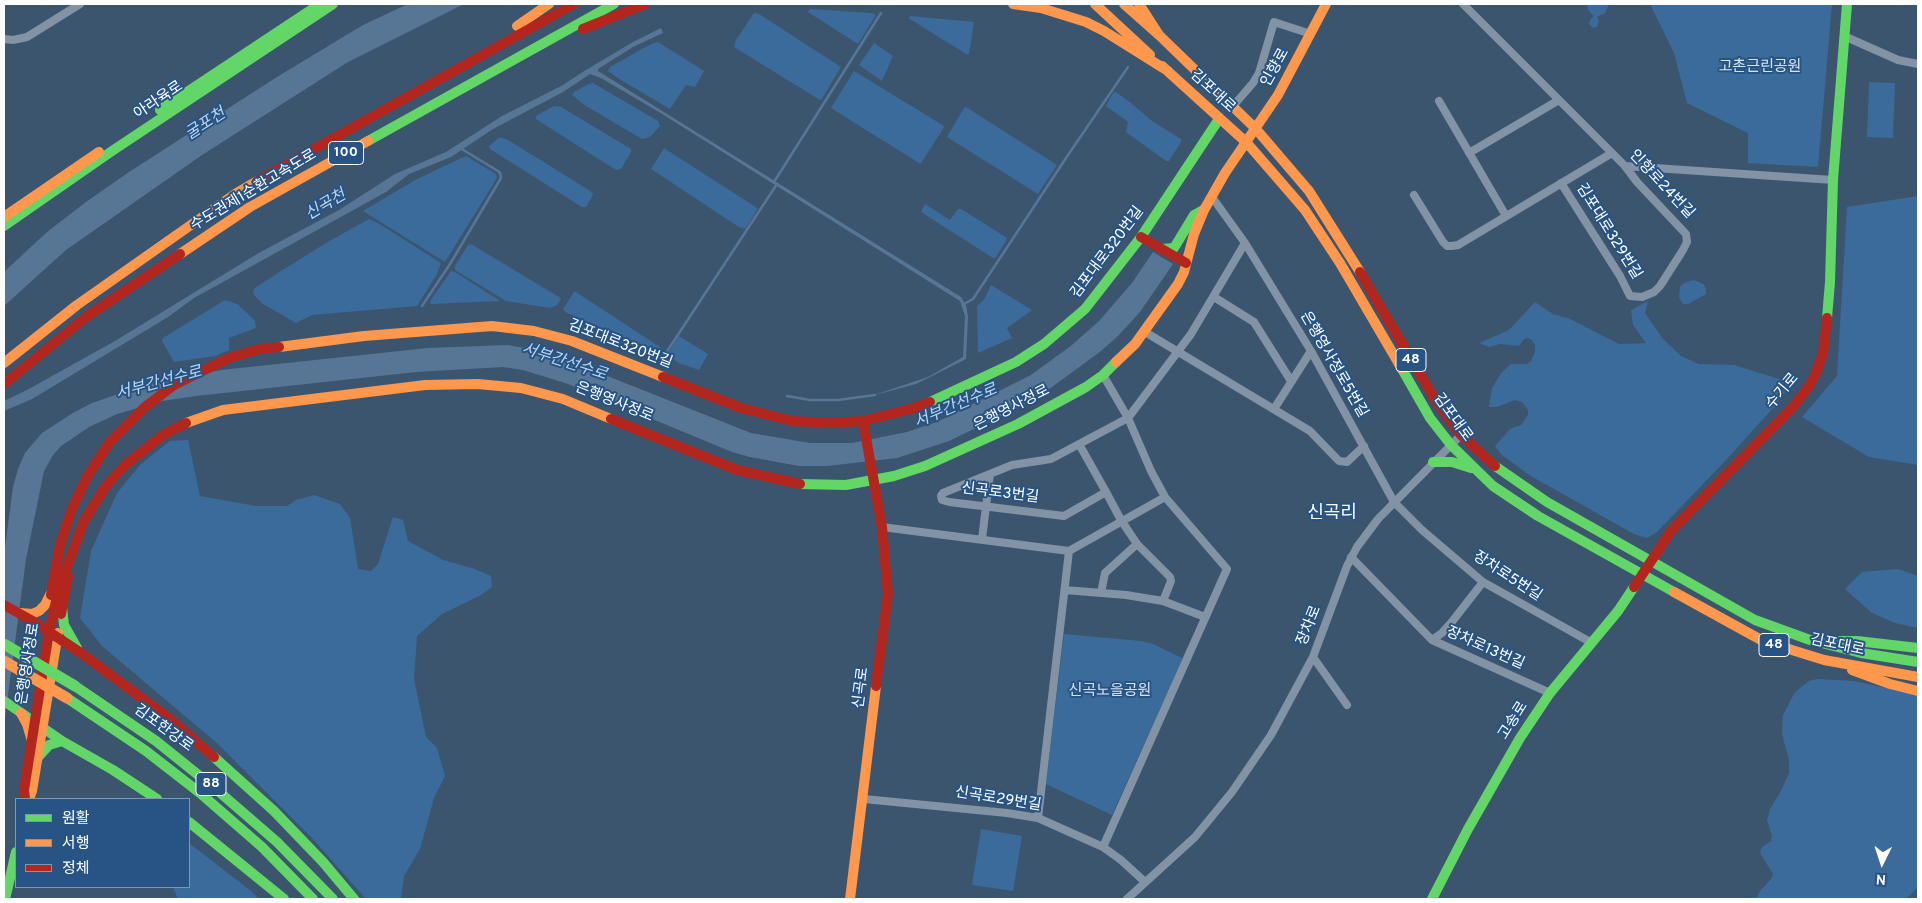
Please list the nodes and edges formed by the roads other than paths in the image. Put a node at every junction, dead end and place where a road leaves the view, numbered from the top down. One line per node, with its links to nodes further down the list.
1 (80, 4): 17 (street)
2 (549, 4): 19 (main road)
3 (574, 4): 19 (main road, 수도권제1순환고속도로 / 100)
4 (614, 4): 18 (main road, 수도권제1순환고속도로 / 100)
5 (645, 4): 18 (main road)
6 (1013, 4): 21 (main road)
7 (1095, 4): 21 (main road, 김포대로 / 48)
8 (1124, 4): 15 (main road, 김포대로 / 48)
9 (1139, 4): 15 (main road)
10 (1326, 4): 14 (main road, 인향로)
11 (1463, 4): 22 (street, 인향로24번길)
12 (1847, 4): 16 (main road, 수기로)
13 (324, 5): 37 (main road, 아라육로); 38 (main road, 아라육로)
14 (1311, 34): 24 (street); 26 (main road, 인향로)
15 (1159, 35): 24 (main road, 김포대로 / 48)
16 (1844, 36): 20 (street); 31 (main road, 수기로)
17 (4, 39)
18 (535, 47): 51 (main road, 수도권제1순환고속도로 / 100)
19 (482, 54): 48 (main road, 수도권제1순환고속도로 / 100)
20 (1918, 64)
21 (1168, 71): 25 (main road, 김포대로 / 48)
22 (1559, 100): 28 (street); 29 (street, 인향로24번길)
23 (1439, 101): 28 (street)
24 (1233, 106): 26 (main road, 김포대로 / 48)
25 (1219, 118): 27 (main road, 김포대로 / 48); 39 (main road, 김포대로320번길)
26 (1256, 129): 27 (main road, 인향로); 55 (main road, 김포대로 / 48)
27 (1246, 143): 34 (main road, 은행영사정로); 57 (main road, 김포대로 / 48)
28 (1469, 153): 36 (street)
29 (1612, 153): 30 (street, 인향로24번길); 32 (street, 인향로24번길)
30 (1625, 166): 31 (street); 43 (street, 인향로24번길)
31 (1833, 180): 74 (main road, 수기로)
32 (1561, 183): 36 (street, 인향로24번길); 43 (street, 김포대로329번길)
33 (1414, 195): 36 (street, 인향로24번길)
34 (1212, 197): 35 (main road, 은행영사정로); 40 (street, 은행영사정로5번길)
35 (1204, 210): 41 (main road); 42 (main road, 은행영사정로)
36 (1506, 216)
37 (4, 218)
38 (4, 226)
39 (1141, 236): 41 (main road); 54 (main road, 김포대로320번길)
40 (1245, 243): 44 (street); 46 (street, 은행영사정로5번길)
41 (1162, 249): 42 (main road)
42 (1186, 263): 45 (main road, 은행영사정로)
43 (1630, 296)
44 (1214, 297): 47 (street); 50 (street)
45 (1145, 332): 47 (street); 49 (main road, 은행영사정로)
46 (1311, 351): 50 (street); 58 (street, 은행영사정로5번길)
47 (1178, 353): 52 (street); 53 (street)
48 (4, 363)
49 (1103, 376): 53 (street); 62 (main road, 은행영사정로)
50 (1291, 381): 52 (street)
51 (4, 384)
52 (1274, 409): 58 (street)
53 (1128, 418): 56 (street, 신곡로3번길); 64 (street)
54 (864, 426): 62 (main road, 신곡로); 78 (main road, 김포대로320번길)
55 (1461, 434): 57 (street, 장차로); 74 (main road, 김포대로 / 48)
56 (1079, 444): 61 (street, 신곡로3번길); 63 (street)
57 (1451, 445): 59 (street, 장차로); 60 (main road, 김포대로 / 48)
58 (1364, 446): 65 (street, 은행영사정로5번길)
59 (1433, 462): 60 (main road); 65 (street, 장차로)
60 (1473, 468): 75 (main road, 김포대로 / 48)
61 (990, 474): 66 (street); 66 (street, 신곡로3번길)
62 (872, 477): 68 (main road, 신곡로); 69 (main road, 은행영사정로)
63 (1106, 492): 66 (street, 신곡로3번길); 67 (street)
64 (1165, 497): 67 (street); 84 (street)
65 (1394, 502): 73 (street, 장차로); 76 (street, 장차로5번길)
66 (986, 506): 70 (street)
67 (1121, 520): 71 (street); 72 (street)
68 (882, 527): 70 (street); 108 (main road, 신곡로)
69 (78, 536): 82 (main road, 은행영사정로); 85 (main road, 은행영사정로)
70 (982, 539): 72 (street)
71 (1138, 544): 79 (street); 80 (street)
72 (1069, 550): 77 (street)
73 (1351, 557): 86 (street, 장차로13번길); 92 (street, 장차로)
74 (1652, 560): 75 (main road, 수기로); 87 (main road, 김포대로 / 48)
75 (1644, 574): 88 (main road, 고송로); 93 (main road, 김포대로 / 48)
76 (1483, 582): 86 (street); 88 (street, 장차로5번길)
77 (1066, 590): 79 (street); 109 (street)
78 (52, 591): 83 (main road); 85 (main road, 김포대로320번길)
79 (1101, 593): 80 (street)
80 (1163, 601): 84 (street)
81 (4, 605): 83 (main road)
82 (62, 607): 85 (main road, 은행영사정로); 91 (main road)
83 (32, 617): 85 (main road)
84 (1205, 617): 111 (street)
85 (53, 635): 91 (main road); 101 (main road, 은행영사정로)
86 (1432, 640): 98 (street, 장차로13번길)
87 (1810, 640): 90 (main road); 95 (main road, 김포대로 / 48)
88 (1592, 643): 98 (main road, 고송로)
89 (4, 644): 117 (main road, 김포한강로 / 88, bridge)
90 (1918, 648)
91 (81, 653): 118 (main road)
92 (1313, 657): 99 (street); 113 (street, 장차로)
93 (1824, 660): 96 (main road, 김포대로 / 48); 97 (main road)
94 (4, 661): 116 (main road, 김포한강로 / 88, bridge)
95 (1918, 662)
96 (1918, 677)
97 (1918, 691)
98 (1550, 693): 121 (main road, 고송로)
99 (1348, 705)
100 (12, 706): 101 (main road); 103 (main road)
101 (39, 725): 102 (main road); 103 (main road, 은행영사정로); 104 (main road, 은행영사정로)
102 (62, 740): 104 (main road); 107 (main road)
103 (32, 741): 105 (main road, 은행영사정로)
104 (38, 757): 106 (main road, 은행영사정로)
105 (25, 798)
106 (29, 798)
107 (155, 798)
108 (864, 798): 109 (street, 신곡로29번길); 119 (main road, 신곡로)
109 (1038, 818): 111 (street, 신곡로29번길)
110 (190, 823): 115 (main road)
111 (1102, 847): 113 (street, 신곡로29번길)
112 (15, 856): 114 (main road)
113 (1145, 882): 120 (street)
114 (5, 899)
115 (284, 899)
116 (314, 899)
117 (333, 899)
118 (354, 899)
119 (850, 899)
120 (1127, 899)
121 (1432, 899)

